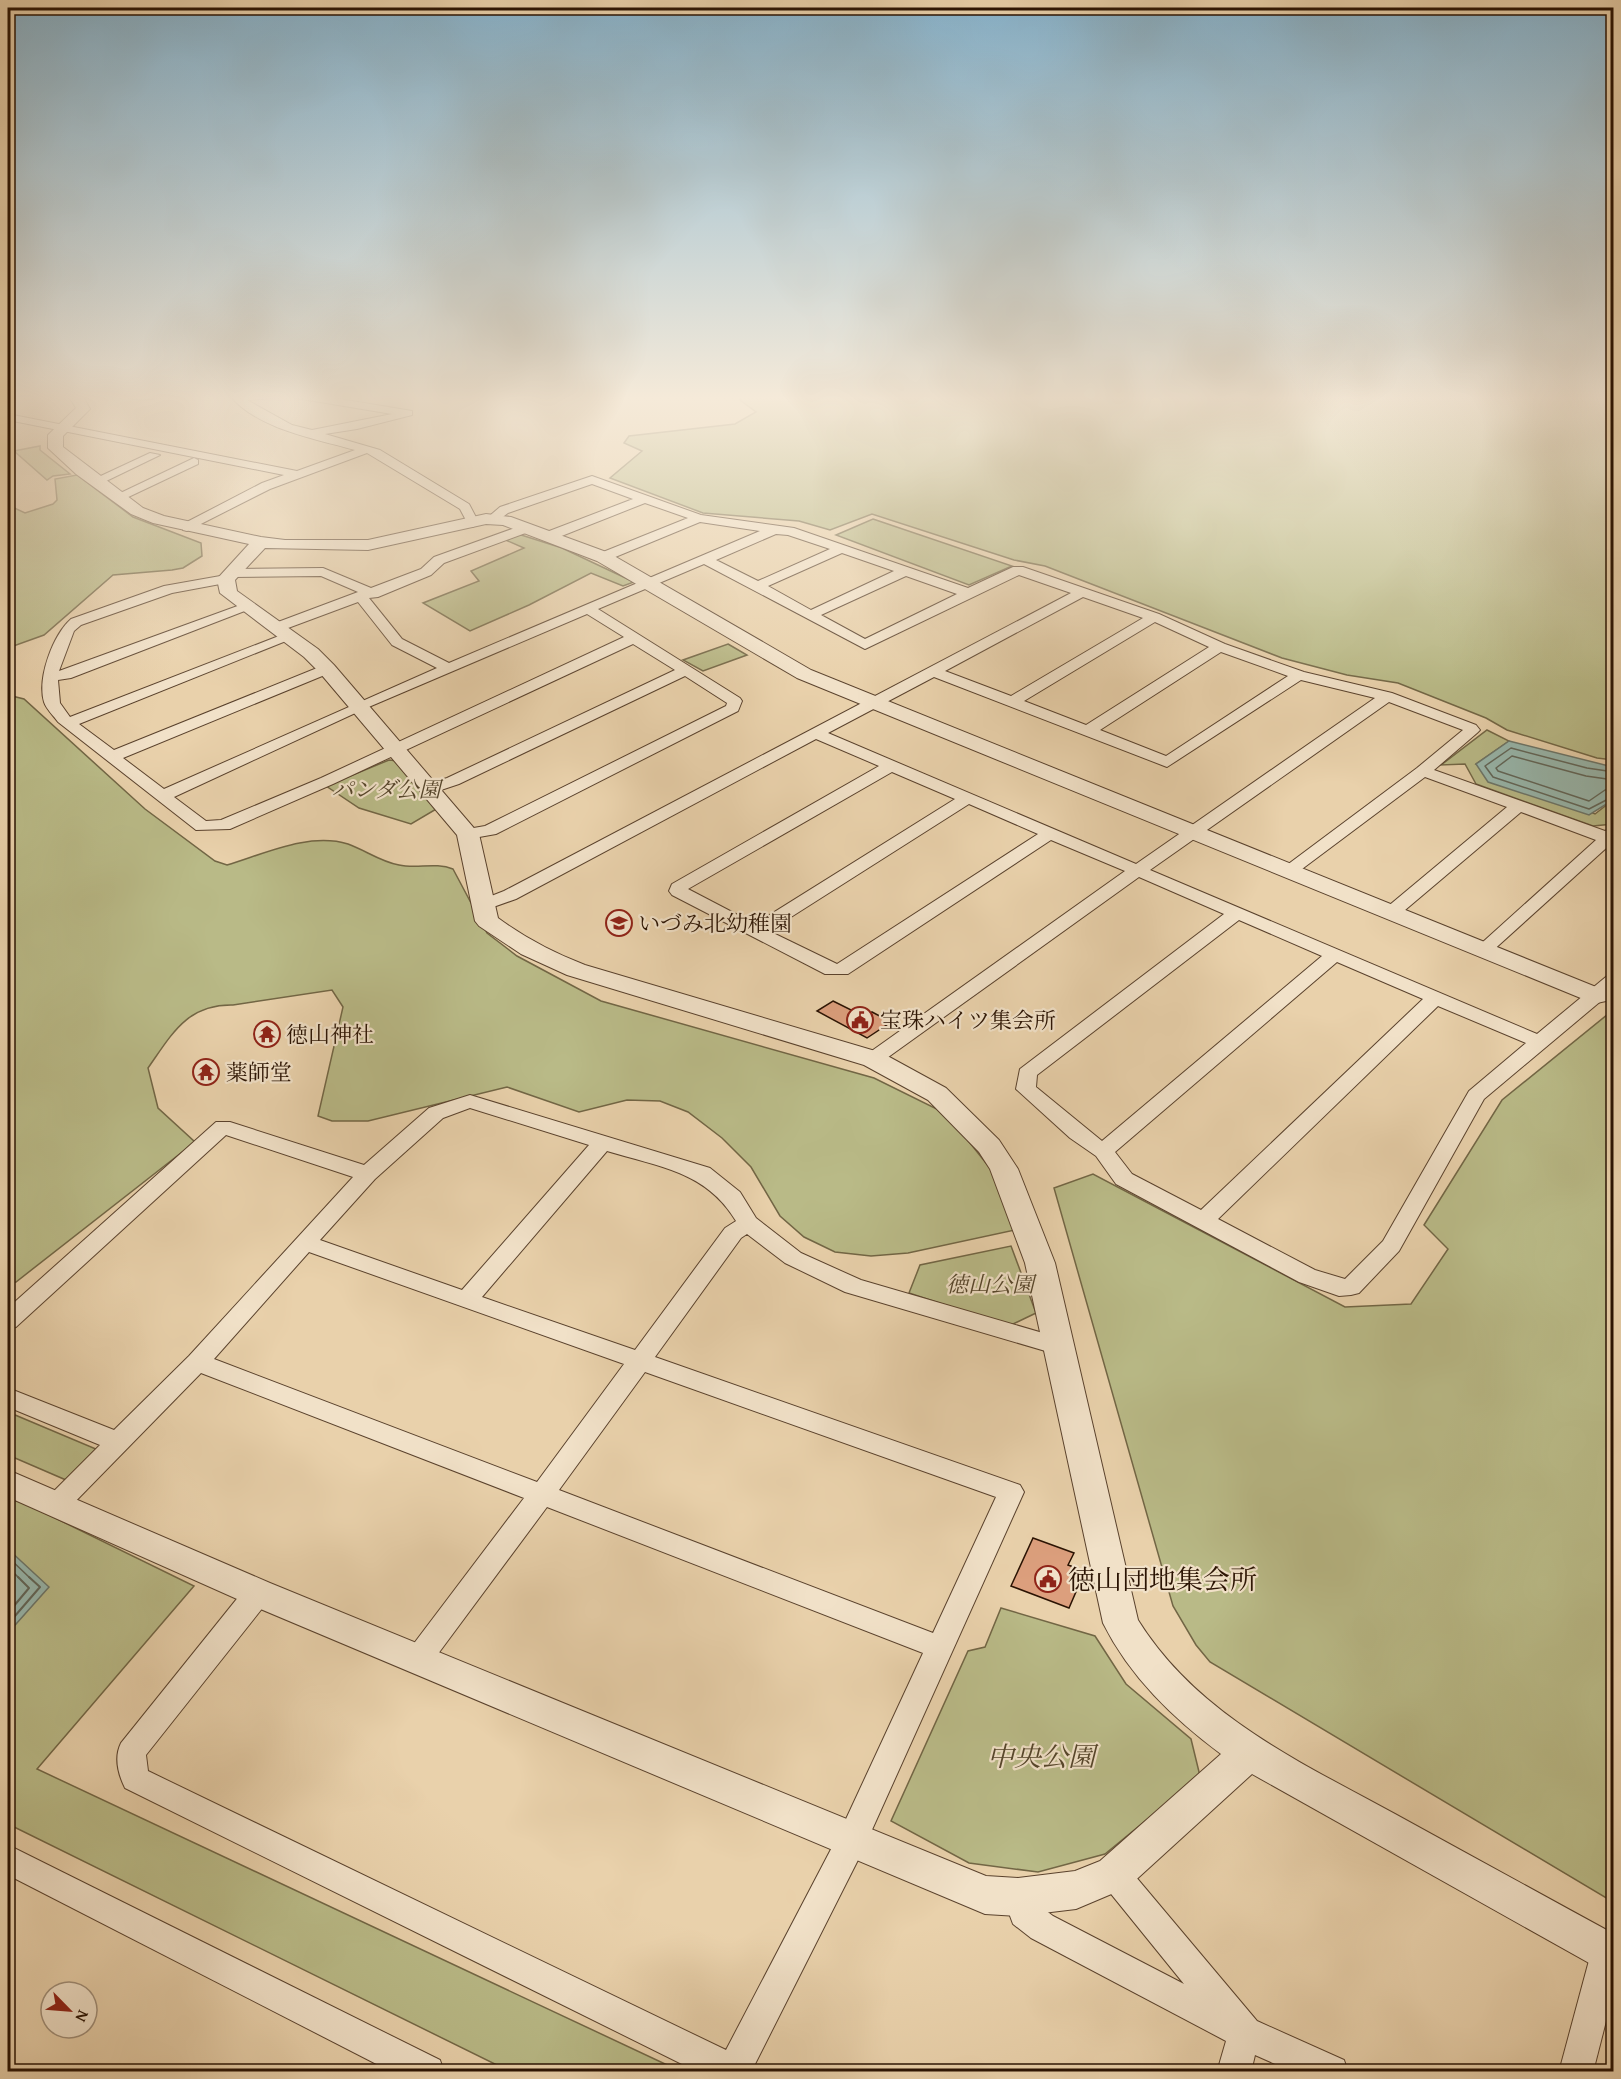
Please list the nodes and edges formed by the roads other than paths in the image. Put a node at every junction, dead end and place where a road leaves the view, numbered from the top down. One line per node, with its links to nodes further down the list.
1 (111, 492): 7 (street)
2 (129, 492): 7 (street)
3 (254, 492): 12 (street)
4 (440, 492): 11 (street)
5 (557, 492): 10 (street)
6 (625, 492): 8 (street)
7 (118, 497): 12 (street)
8 (644, 499): 9 (street); 15 (street)
9 (699, 518): 14 (street); 18 (street)
10 (492, 519): 11 (street); 13 (street)
11 (473, 523): 16 (street)
12 (187, 527): 16 (street)
13 (527, 528): 15 (street); 26 (street)
14 (774, 530): 17 (street); 19 (street)
15 (549, 536): 18 (street)
16 (261, 542): 21 (street)
17 (841, 549): 20 (street); 23 (street)
18 (603, 557): 22 (street)
19 (705, 560): 22 (street); 23 (street)
20 (905, 571): 25 (street); 29 (street)
21 (228, 576): 26 (street); 27 (street); 39 (street)
22 (648, 583): 28 (street); 41 (street)
23 (758, 586): 29 (street)
24 (1083, 592): 25 (street); 30 (street); 37 (street)
25 (969, 593): 29 (street)
26 (367, 596): 31 (street); 34 (street)
27 (248, 607): 31 (street); 39 (street)
28 (588, 609): 32 (street); 34 (street)
29 (810, 615)
30 (1154, 617): 33 (street); 42 (street)
31 (282, 633): 35 (street); 44 (street)
32 (634, 638): 36 (street); 47 (street)
33 (1220, 647): 38 (street); 45 (street)
34 (448, 668): 43 (street)
35 (327, 669): 43 (street); 48 (street)
36 (687, 670): 51 (street); 56 (street)
37 (933, 671): 41 (street); 42 (street)
38 (1299, 675): 40 (street); 45 (street)
39 (50, 677): 44 (street)
40 (1387, 696): 50 (street); 55 (street)
41 (873, 702): 46 (street); 55 (street)
42 (1012, 702): 45 (street)
43 (359, 706): 47 (street); 52 (street)
44 (68, 723): 48 (street)
45 (1088, 731)
46 (815, 734): 49 (street); 61 (street)
47 (397, 748): 51 (street); 52 (street)
48 (111, 757): 52 (street)
49 (891, 766): 53 (street); 64 (street)
50 (1423, 771): 54 (street); 60 (street)
51 (432, 788): 56 (street)
52 (163, 796)
53 (966, 799): 57 (street); 64 (street)
54 (1518, 806): 58 (street); 62 (street)
55 (1191, 832): 59 (street); 60 (street)
56 (468, 834): 61 (street)
57 (1048, 834): 59 (street); 64 (street)
58 (1610, 835): 65 (street)
59 (1137, 871): 63 (street); 71 (street)
60 (1288, 871): 62 (street)
61 (482, 906): 71 (street)
62 (1392, 912): 65 (street)
63 (1236, 914): 66 (street); 73 (street)
64 (756, 931)
65 (1483, 950): 68 (street)
66 (1333, 956): 69 (street); 73 (street)
67 (1614, 980): 68 (street)
68 (1597, 996): 70 (street)
69 (1434, 999): 70 (street); 75 (street)
70 (1539, 1042): 75 (street)
71 (873, 1059): 80 (street)
72 (603, 1142): 74 (street); 76 (street); 78 (street)
73 (1102, 1151): 75 (street)
74 (367, 1174): 77 (street); 79 (street)
75 (1203, 1221)
76 (748, 1223): 80 (street); 81 (street)
77 (306, 1243): 78 (street); 82 (street)
78 (467, 1299): 81 (street)
79 (8, 1321)
80 (1059, 1346): 91 (street)
81 (642, 1360): 86 (street); 89 (street)
82 (197, 1362): 84 (street); 86 (street)
83 (8, 1397): 84 (street)
84 (118, 1442): 87 (street)
85 (8, 1483): 87 (street)
86 (543, 1493): 89 (street); 90 (street)
87 (57, 1504): 88 (street)
88 (258, 1593): 90 (street); 98 (street)
89 (939, 1647): 92 (street)
90 (419, 1658): 92 (street)
91 (1249, 1753): 94 (street); 96 (street)
92 (851, 1842): 95 (street); 98 (street)
93 (8, 1859): 99 (street)
94 (1114, 1874): 95 (street); 97 (street)
95 (1018, 1897): 97 (street)
96 (1610, 1955): 102 (street)
97 (1245, 2033): 100 (street); 101 (street)
98 (734, 2071)
99 (428, 2072)
100 (1234, 2072)
101 (1332, 2072)
102 (1576, 2072)

